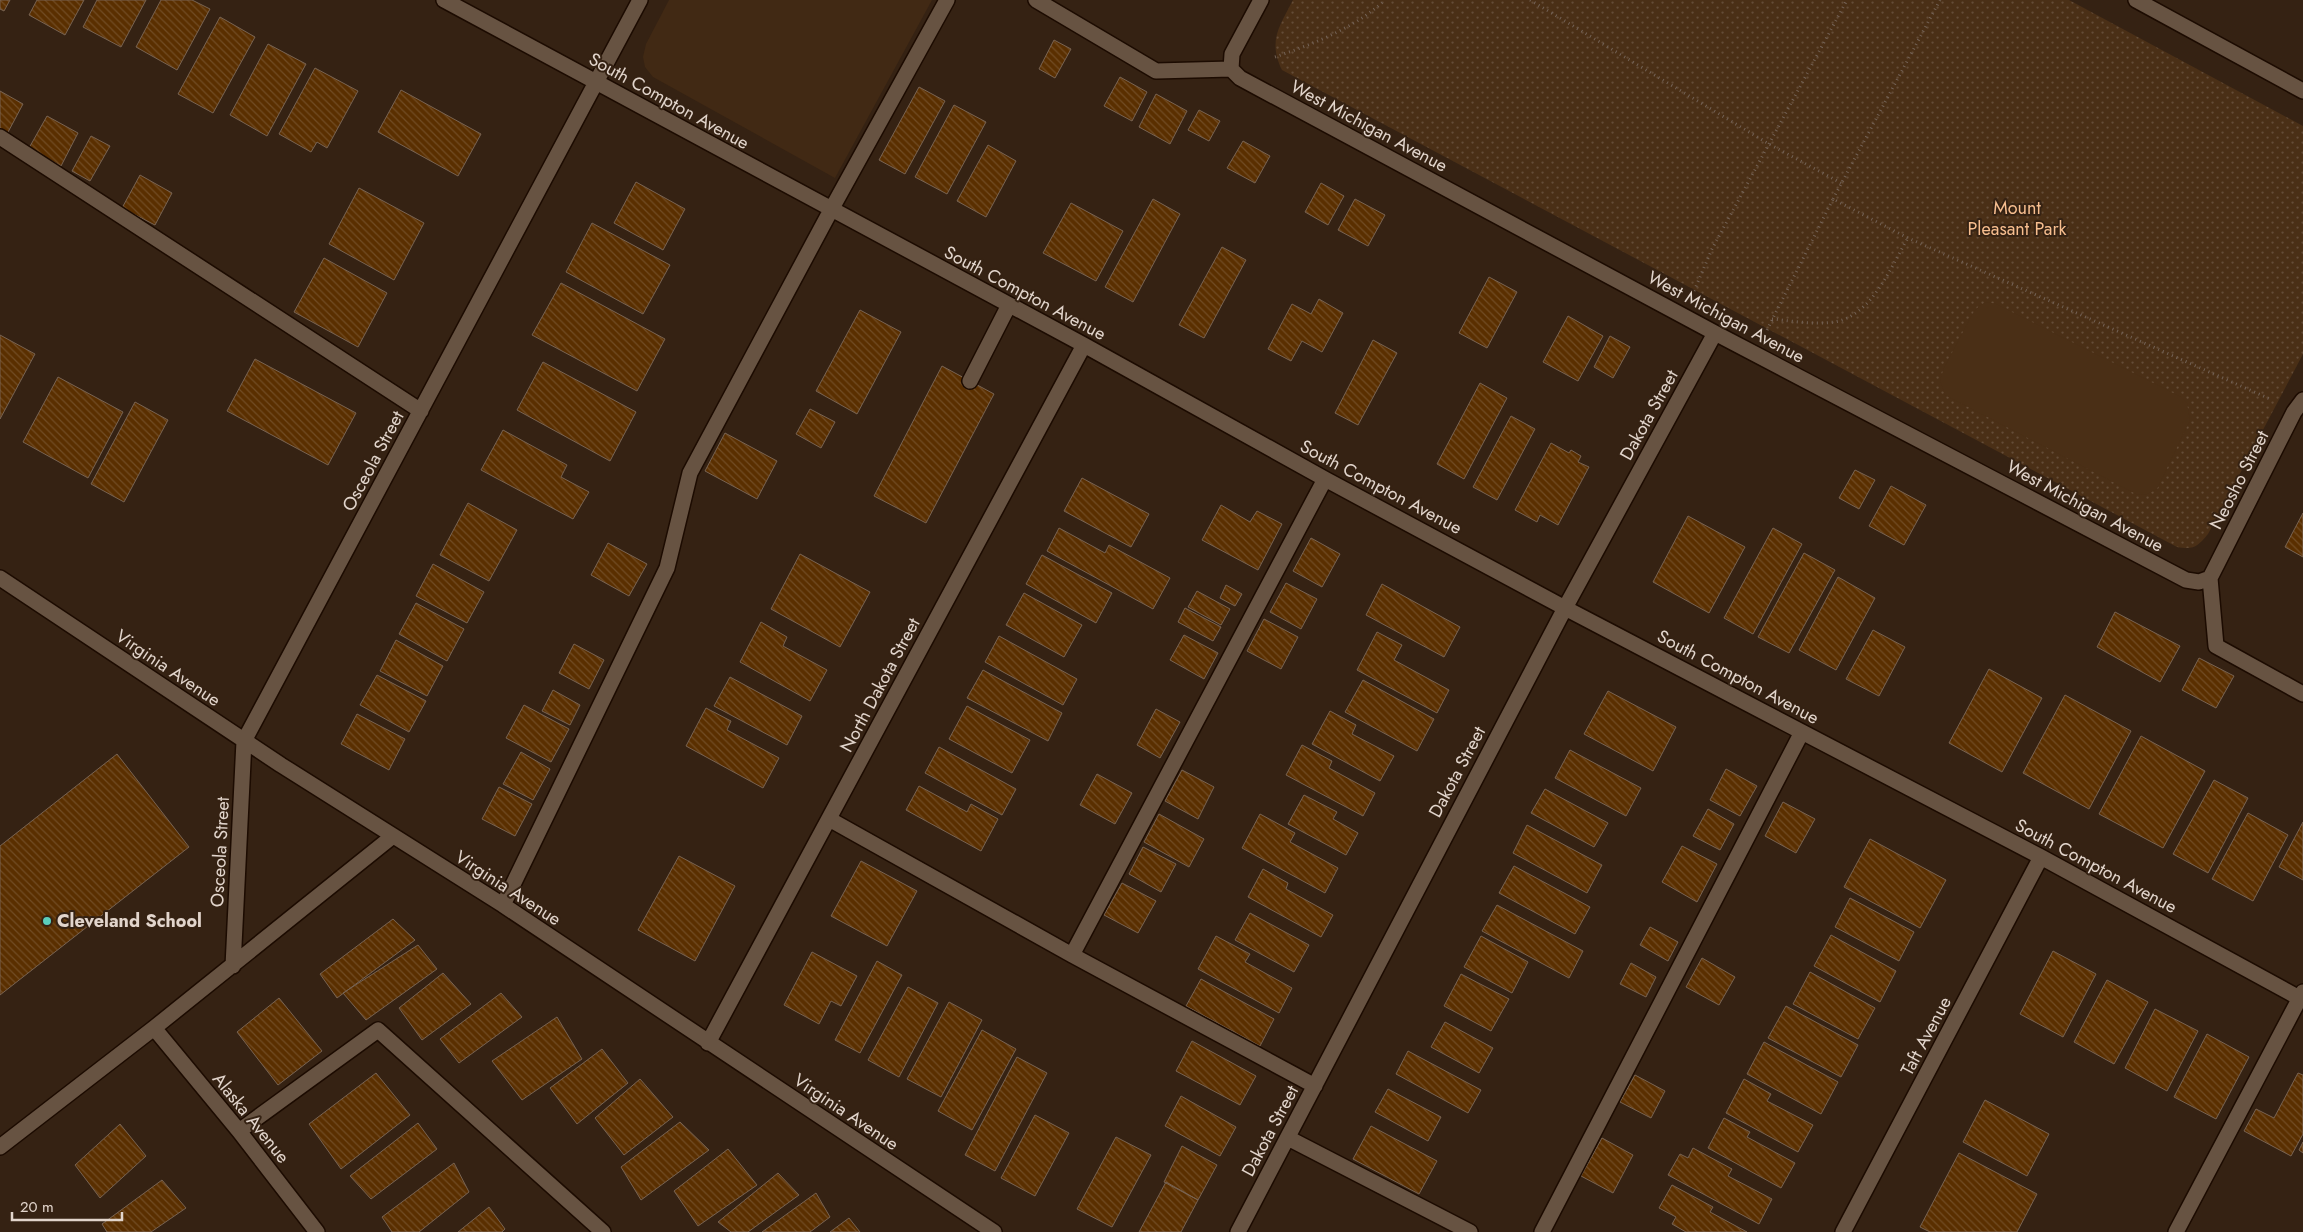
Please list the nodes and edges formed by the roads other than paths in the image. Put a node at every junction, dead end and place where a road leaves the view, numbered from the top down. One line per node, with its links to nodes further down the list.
1 (444, 0): 8 (street, South Compton Avenue)
2 (640, 0): 8 (street, Osceola Street)
3 (947, 0): 11 (street)
4 (1036, 0): 7 (street)
5 (1261, 0): 7 (street)
6 (2136, 0): 9 (street)
7 (1231, 69): 13 (street, West Michigan Avenue)
8 (596, 82): 11 (street, South Compton Avenue); 17 (street, Osceola Street)
9 (2303, 91)
10 (0, 137): 17 (street)
11 (830, 210): 12 (street, South Compton Avenue); 28 (street)
12 (1009, 306): 14 (street, South Compton Avenue); 15 (street)
13 (1715, 333): 20 (street, West Michigan Avenue); 21 (street, Dakota Street)
14 (1084, 346): 18 (street, South Compton Avenue); 25 (street, North Dakota Street)
15 (970, 381)
16 (2303, 400): 20 (street, Neosho Street)
17 (421, 411): 24 (street, Osceola Street)
18 (1325, 479): 21 (street, South Compton Avenue); 29 (street)
19 (0, 578): 24 (street, Virginia Avenue)
20 (2210, 578): 22 (street)
21 (1565, 608): 23 (street, South Compton Avenue); 34 (street, Dakota Street)
22 (2303, 694)
23 (1802, 732): 27 (street, South Compton Avenue); 43 (street)
24 (244, 741): 26 (street, Virginia Avenue); 30 (street, Osceola Street)
25 (829, 819): 29 (street); 33 (street, North Dakota Street)
26 (394, 836): 28 (street, Virginia Avenue); 30 (street)
27 (2041, 857): 31 (street, South Compton Avenue); 44 (street, Taft Avenue)
28 (502, 905): 33 (street, Virginia Avenue)
29 (1072, 955): 34 (street)
30 (233, 966): 32 (street)
31 (2302, 997): 45 (street)
32 (154, 1028): 35 (street, Alaska Avenue); 37 (street)
33 (708, 1042): 40 (street, Virginia Avenue)
34 (1315, 1086): 36 (street, Dakota Street)
35 (239, 1131): 38 (street, Alaska Avenue); 39 (street)
36 (1288, 1138): 41 (street, Dakota Street); 42 (street)
37 (0, 1147)
38 (317, 1232)
39 (603, 1232)
40 (994, 1232)
41 (1238, 1232)
42 (1470, 1232)
43 (1542, 1232)
44 (1843, 1232)
45 (2176, 1232)

